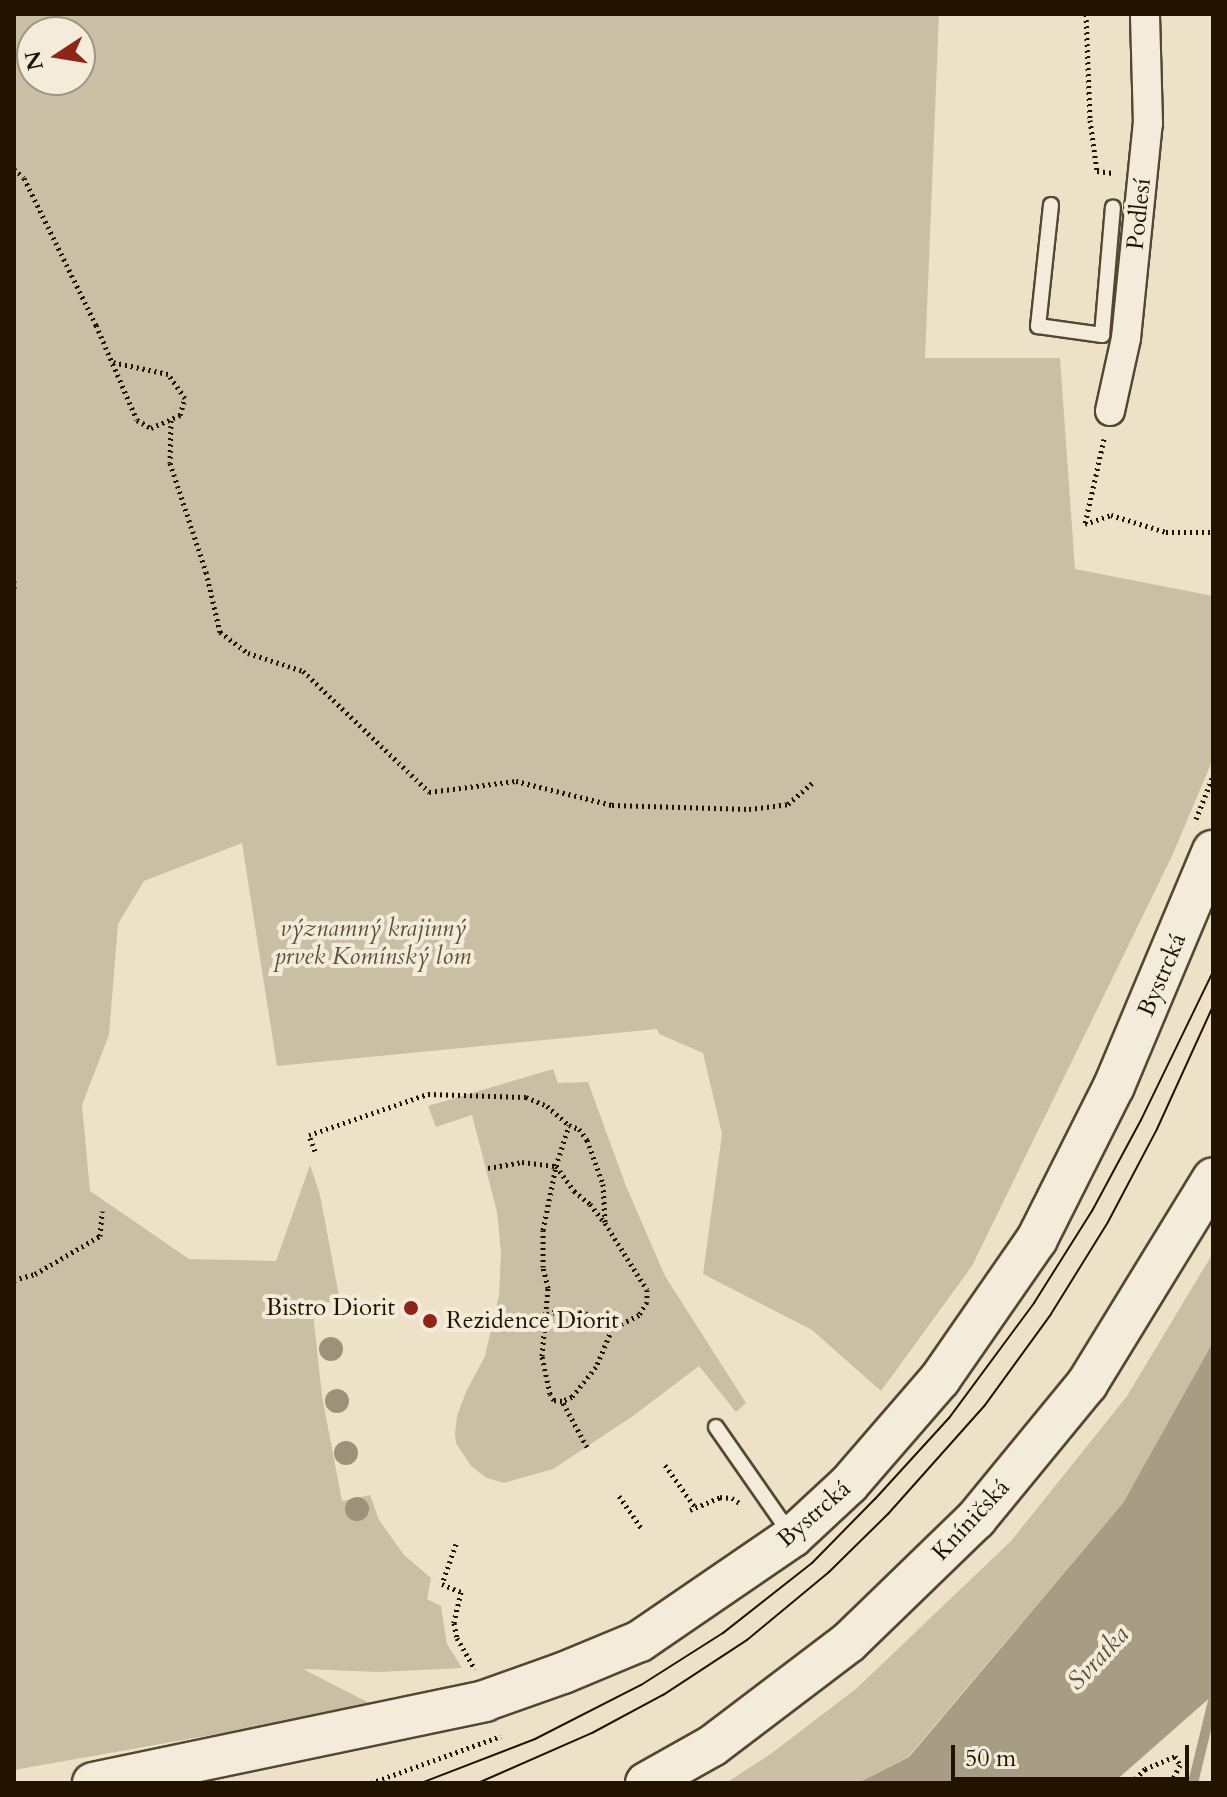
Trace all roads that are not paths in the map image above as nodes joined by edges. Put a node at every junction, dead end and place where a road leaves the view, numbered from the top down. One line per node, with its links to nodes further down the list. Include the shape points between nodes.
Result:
1 (1145, 14): 4 (street, Podlesí, via 1148,123)
2 (1051, 205): 4 (lane, via 1038,326)
3 (1113, 207): 4 (lane)
4 (1114, 336): 5 (street, Podlesí)
5 (1110, 411)
6 (1202, 841): 9 (street, Bystrcká, via 1114,1086 1037,1239 940,1379 849,1484)
7 (1213, 1178): 11 (street, Kníničská, via 1087,1384 976,1519 849,1642 712,1746)
8 (716, 1427): 9 (lane)
9 (785, 1527): 10 (street, Bystrcká, via 640,1641 537,1682 484,1701)
10 (93, 1783)
11 (646, 1783)

